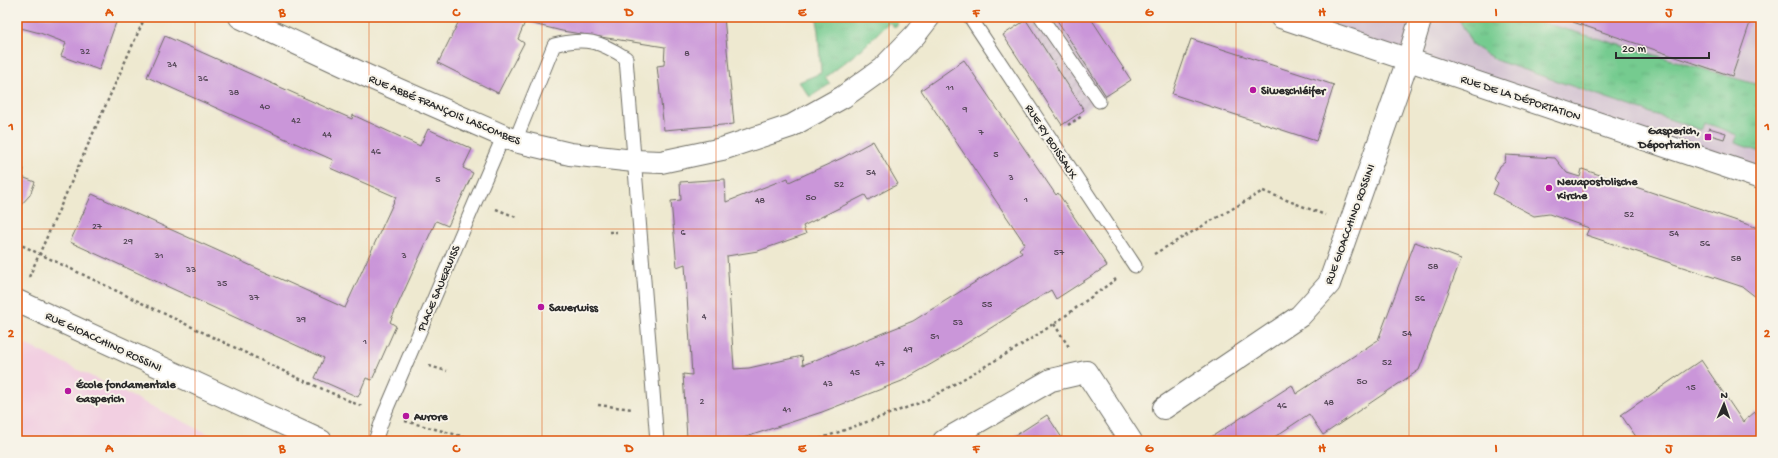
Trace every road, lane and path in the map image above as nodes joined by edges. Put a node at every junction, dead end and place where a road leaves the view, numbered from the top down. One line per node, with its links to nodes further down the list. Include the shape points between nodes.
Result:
1 (145, 17): 17 (path)
2 (240, 17): 12 (street, RUE ABBÉ FRANÇOIS LASCOMBES)
3 (930, 17): 13 (street, RUE ABBÉ FRANÇOIS LASCOMBES, via 882,69 843,97 791,126 722,149 661,162)
4 (970, 17): 11 (lane, RUE RY BOISSAUX)
5 (1041, 17): 9 (lane)
6 (1281, 17): 8 (street, RUE DE LA DÉPORTATION)
7 (1421, 17): 8 (street, RUE GIOACCHINO ROSSINI)
8 (1408, 60): 14 (street, RUE DE LA DÉPORTATION); 15 (street, RUE GIOACCHINO ROSSINI)
9 (1099, 101)
10 (1087, 113): 11 (path)
11 (1050, 137): 18 (lane, RUE RY BOISSAUX)
12 (509, 139): 13 (street, RUE ABBÉ FRANÇOIS LASCOMBES, via 570,154); 13 (lane, PLACE SAUERWISS, via 554,45 572,40 592,41 609,47 626,58); 25 (lane, PLACE SAUERWISS)
13 (634, 161): 30 (lane)
14 (1761, 178)
15 (1350, 224): 18 (path, via 1263,191); 24 (street, RUE GIOACCHINO ROSSINI, via 1329,284 1300,316)
16 (17, 243): 17 (path)
17 (40, 253): 19 (path); 25 (path, via 304,381)
18 (1135, 266): 31 (path, via 1054,324 925,401)
19 (17, 301): 27 (street, RUE GIOACCHINO ROSSINI)
20 (431, 367): 21 (path)
21 (447, 371)
22 (598, 405): 23 (path)
23 (625, 408)
24 (1164, 408)
25 (384, 415): 28 (lane, PLACE SAUERWISS); 29 (path)
26 (1129, 437): 32 (street, via 1086,372 1051,380)
27 (321, 441)
28 (375, 441)
29 (480, 441)
30 (657, 441)
31 (814, 441)
32 (944, 441)

